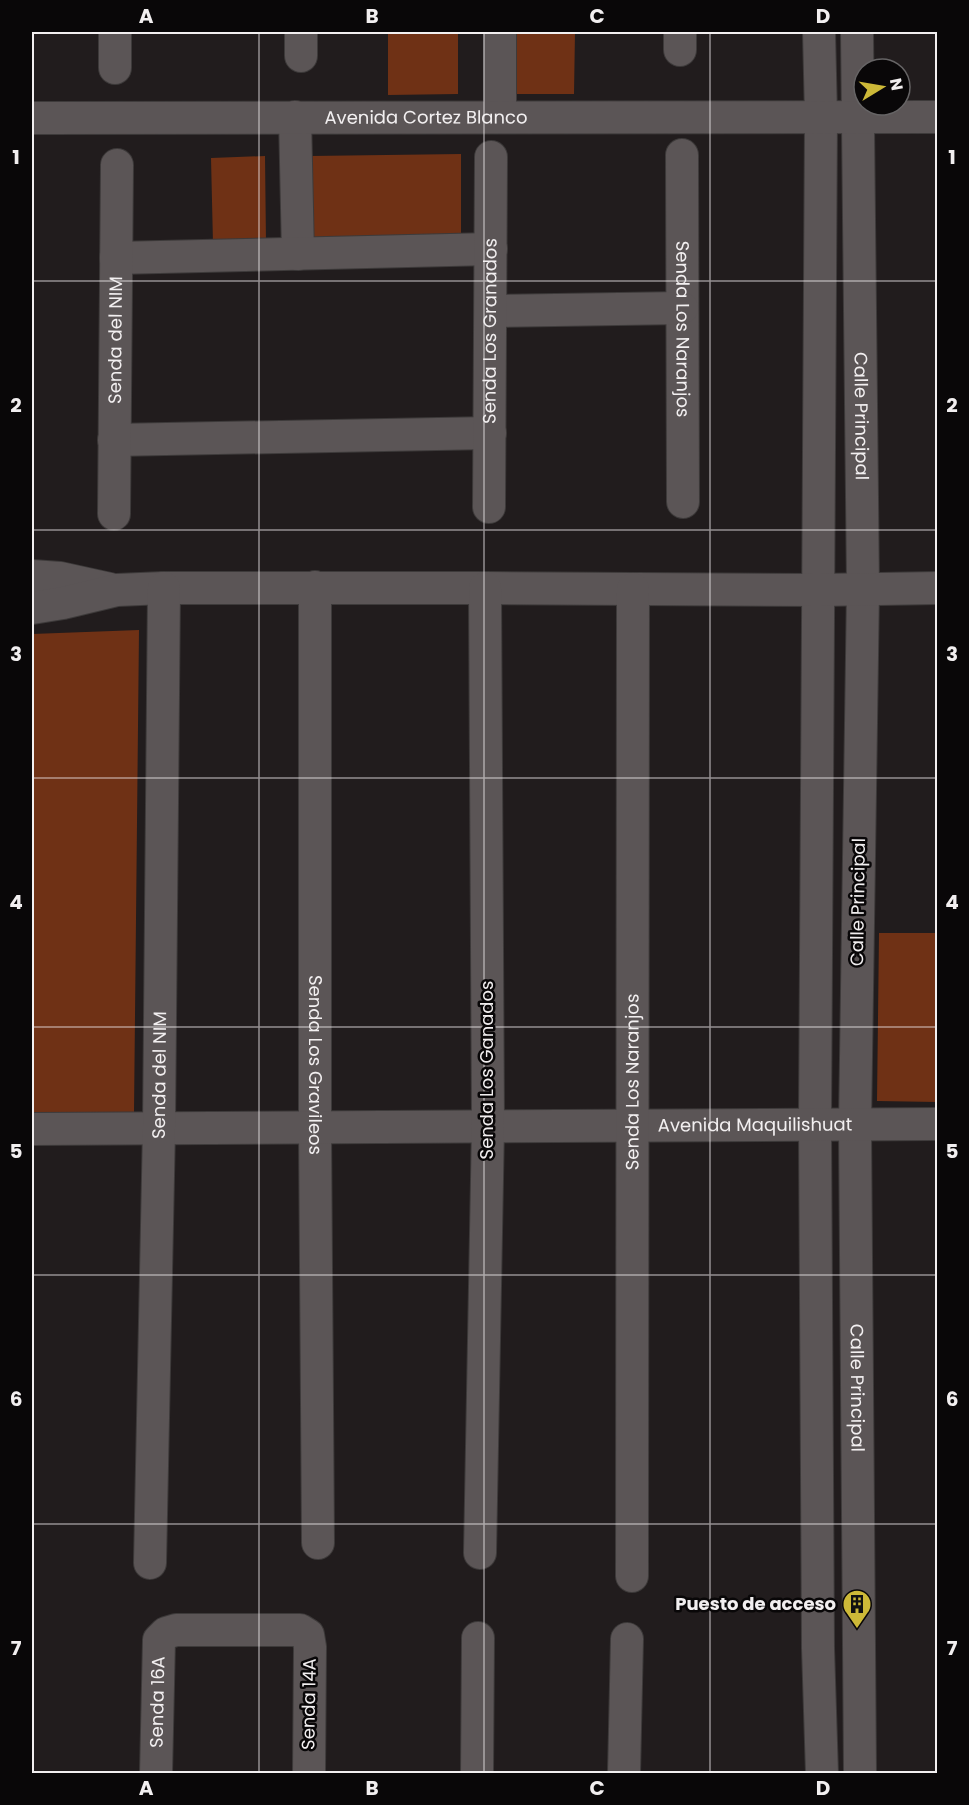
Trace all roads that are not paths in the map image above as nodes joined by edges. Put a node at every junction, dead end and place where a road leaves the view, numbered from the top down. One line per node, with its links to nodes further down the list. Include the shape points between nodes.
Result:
1 (114, 32): 6 (street)
2 (500, 32): 9 (street)
3 (819, 32): 7 (street)
4 (857, 32): 5 (street, Calle Principal)
5 (858, 57)
6 (115, 68)
7 (821, 116): 9 (street, Avenida Cortez Blanco); 10 (street, Avenida Cortez Blanco); 36 (street)
8 (295, 117): 9 (street, Avenida Cortez Blanco); 14 (street, Avenida Cortez Blanco); 19 (street)
9 (500, 117)
10 (852, 117)
11 (859, 117): 34 (street, Calle Principal)
12 (912, 117): 13 (street, Avenida Cortez Blanco)
13 (938, 117)
14 (32, 118)
15 (682, 155): 21 (street, Senda Los Naranjos)
16 (491, 157): 18 (street, Senda Los Granados)
17 (117, 165): 20 (street, Senda del NIM)
18 (491, 249): 19 (street); 22 (street, Senda Los Granados)
19 (298, 254): 20 (street)
20 (116, 258): 24 (street, Senda del NIM)
21 (682, 308): 22 (street); 25 (street, Senda Los Naranjos)
22 (491, 312): 23 (street, Senda Los Granados)
23 (490, 433): 24 (street); 26 (street, Senda Los Granados)
24 (114, 440): 27 (street, Senda del NIM)
25 (683, 502)
26 (489, 507)
27 (114, 514)
28 (32, 576): 35 (street)
29 (315, 587): 30 (street); 31 (street); 43 (street, Senda Los Gravileos)
30 (164, 588): 35 (street); 44 (street, Senda del NIM)
31 (485, 588): 33 (street); 41 (street, Senda Los Ganados)
32 (938, 588): 34 (street)
33 (633, 589): 36 (street); 42 (street, Senda Los Naranjos)
34 (863, 589): 36 (street); 40 (street, Calle Principal)
35 (117, 590): 37 (street)
36 (819, 590): 39 (street)
37 (32, 608)
38 (938, 1124): 40 (street, Avenida Maquilishuat)
39 (815, 1125): 40 (street, Avenida Maquilishuat); 42 (street, Avenida Maquilishuat); 53 (street)
40 (855, 1125): 54 (street, Calle Principal)
41 (488, 1126): 42 (street, Avenida Maquilishuat); 43 (street, Avenida Maquilishuat); 47 (street, Senda Los Ganados)
42 (634, 1126): 49 (street, Senda Los Naranjos)
43 (315, 1127): 44 (street, Avenida Maquilishuat); 46 (street, Senda Los Gravileos)
44 (159, 1128): 45 (street, Avenida Maquilishuat); 48 (street, Senda del NIM)
45 (32, 1129)
46 (318, 1543)
47 (480, 1553)
48 (150, 1563)
49 (632, 1576)
50 (308, 1635): 55 (street, Senda 16A, via 300,1630 165,1633 159,1640); 56 (street, Senda 14A)
51 (478, 1638): 57 (street)
52 (627, 1639): 58 (street)
53 (818, 1654): 54 (street); 59 (street)
54 (858, 1655): 60 (street, Calle Principal)
55 (156, 1773)
56 (309, 1773)
57 (477, 1773)
58 (624, 1773)
59 (822, 1773)
60 (860, 1773)

